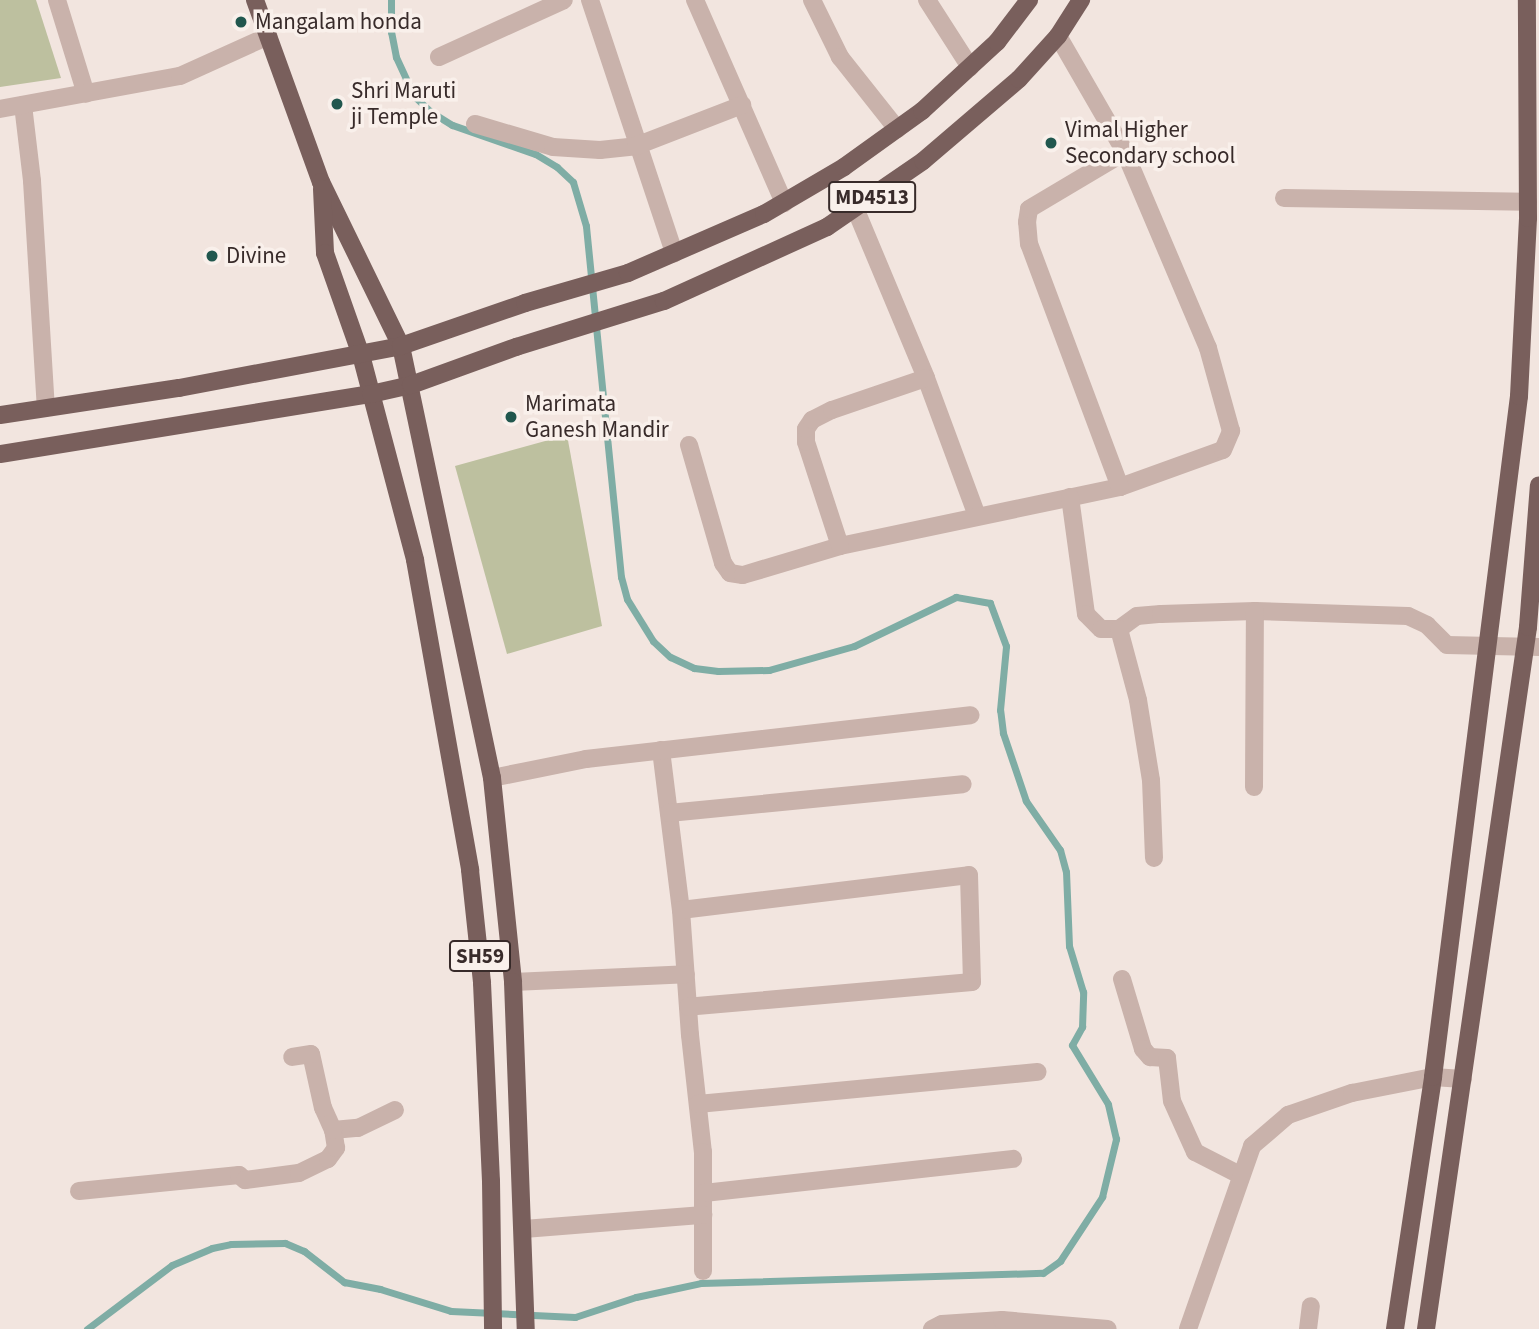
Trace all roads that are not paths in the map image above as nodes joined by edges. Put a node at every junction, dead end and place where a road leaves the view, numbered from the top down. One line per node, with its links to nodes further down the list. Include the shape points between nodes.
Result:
1 (57, 0): 15 (street)
2 (256, 0): 11 (main road)
3 (564, 0): 13 (street)
4 (590, 0): 21 (street, via 623,92)
5 (695, 0): 17 (street)
6 (812, 0): 20 (street, via 840,57)
7 (927, 0): 14 (street)
8 (1029, 0): 14 (main road, MD4513, via 997,42)
9 (1081, 0): 12 (main road, MD4513)
10 (1527, 0): 25 (main road)
11 (268, 36): 15 (street, via 180,76); 23 (main road)
12 (1058, 36): 22 (street); 27 (main road, MD4513, via 1018,79 923,162)
13 (439, 57)
14 (970, 67): 20 (main road, MD4513)
15 (86, 94): 16 (street)
16 (23, 105): 18 (street); 34 (street)
17 (742, 105): 21 (street); 26 (street)
18 (0, 109)
19 (475, 124): 21 (street, via 553,147 600,150)
20 (897, 129): 26 (main road, MD4513)
21 (636, 146): 28 (street)
22 (1125, 152): 39 (street, via 1029,209 1027,222 1029,244); 39 (street, via 1208,348 1231,430 1223,450)
23 (321, 183): 29 (main road); 30 (main road, via 325,253)
24 (1284, 198): 25 (street)
25 (1528, 202): 45 (main road, via 1519,396)
26 (784, 203): 28 (main road, MD4513)
27 (855, 208): 31 (street); 32 (main road, MD4513, via 827,227 664,301)
28 (674, 253): 29 (main road, MD4513, via 600,283 524,303)
29 (401, 346): 30 (main road); 32 (main road, SH59)
30 (361, 355): 33 (main road, SH59); 34 (main road)
31 (926, 379): 41 (street); 42 (street, via 832,410 812,420 806,429 806,442)
32 (411, 385): 33 (main road); 49 (main road, SH59)
33 (371, 394): 37 (main road); 75 (main road, SH59, via 415,561 472,883 482,983)
34 (46, 408): 35 (main road)
35 (0, 415)
36 (690, 445): 42 (street, via 723,563 730,573 743,575)
37 (0, 454)
38 (1539, 485): 46 (main road)
39 (1119, 487): 40 (street)
40 (1070, 497): 41 (street); 44 (street, via 1086,614 1101,629)
41 (977, 516): 42 (street)
42 (840, 546)
43 (1255, 611): 44 (street, via 1137,617); 45 (street, via 1408,616 1427,625 1447,645); 51 (street)
44 (1119, 629): 53 (street, via 1138,700 1151,780)
45 (1488, 646): 46 (street); 61 (main road)
46 (1532, 647): 62 (main road)
47 (970, 715): 48 (street)
48 (661, 750): 49 (street); 52 (street)
49 (492, 778): 57 (main road, SH59)
50 (963, 784): 52 (street)
51 (1254, 787)
52 (669, 813): 54 (street)
53 (1154, 858)
54 (681, 910): 55 (street); 58 (street, via 969,875 972,982)
55 (686, 974): 57 (street); 58 (street)
56 (1122, 979): 67 (street, via 1143,1049 1150,1057 1167,1058 1172,1101 1195,1152)
57 (513, 982): 71 (main road, SH59)
58 (688, 1007): 63 (street)
59 (292, 1057): 65 (street, via 311,1054)
60 (1037, 1072): 63 (street)
61 (1433, 1077): 62 (street); 67 (street, via 1352,1093 1288,1115 1252,1146); 81 (main road)
62 (1463, 1079): 82 (main road)
63 (698, 1104): 69 (street)
64 (395, 1110): 65 (street, via 358,1128)
65 (333, 1130): 68 (street, via 336,1148 328,1159 299,1173)
66 (1013, 1159): 69 (street)
67 (1240, 1175): 79 (street)
68 (79, 1191)
69 (704, 1193): 70 (street)
70 (703, 1215): 71 (street); 72 (street)
71 (524, 1229): 76 (main road, SH59)
72 (703, 1271)
73 (1311, 1307): 80 (street)
74 (1001, 1324): 77 (street, via 943,1324); 78 (street)
75 (493, 1329)
76 (526, 1329)
77 (932, 1329)
78 (1108, 1329)
79 (1188, 1329)
80 (1308, 1329)
81 (1395, 1329)
82 (1426, 1329)

